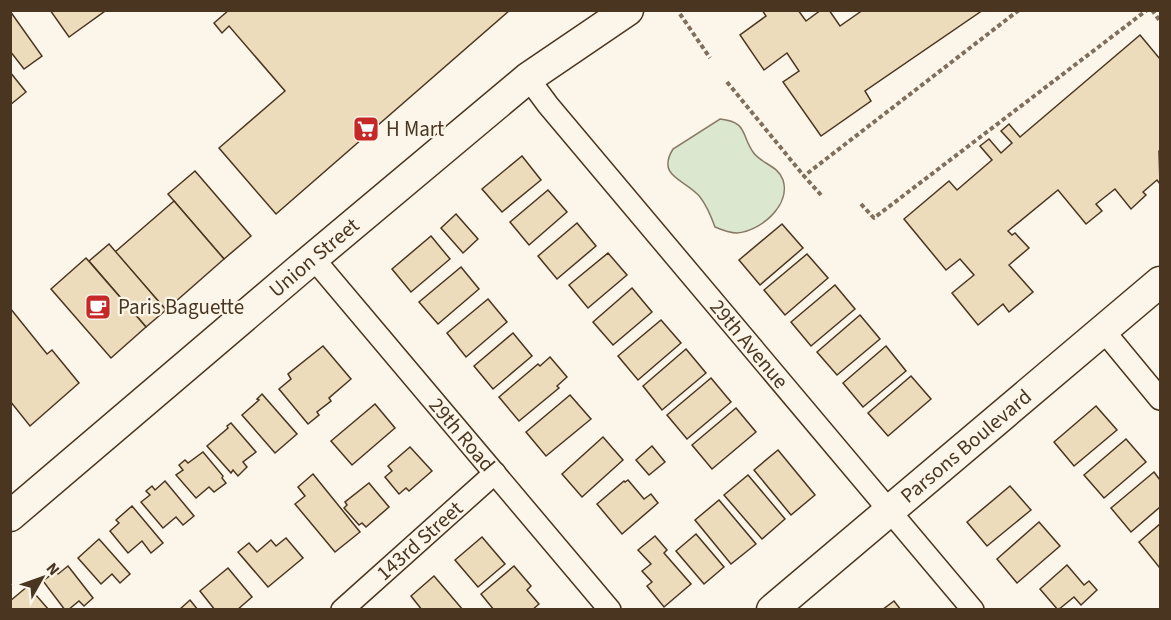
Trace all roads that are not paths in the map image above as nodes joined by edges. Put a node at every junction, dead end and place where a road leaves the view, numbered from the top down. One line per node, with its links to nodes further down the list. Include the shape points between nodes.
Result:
1 (628, 10): 2 (street, Union Street)
2 (528, 78): 3 (street, Union Street); 9 (street, 29th Avenue)
3 (314, 258): 7 (street, 29th Road); 8 (street, Union Street)
4 (1161, 282): 5 (street, Parsons Boulevard)
5 (1103, 330): 6 (street); 9 (street, Parsons Boulevard)
6 (1161, 399)
7 (495, 473): 10 (street, 143rd Street); 11 (street, 29th Road)
8 (14, 507)
9 (890, 510): 12 (street, Parsons Boulevard); 13 (street, 29th Avenue)
10 (342, 609)
11 (610, 609)
12 (772, 609)
13 (973, 609)

